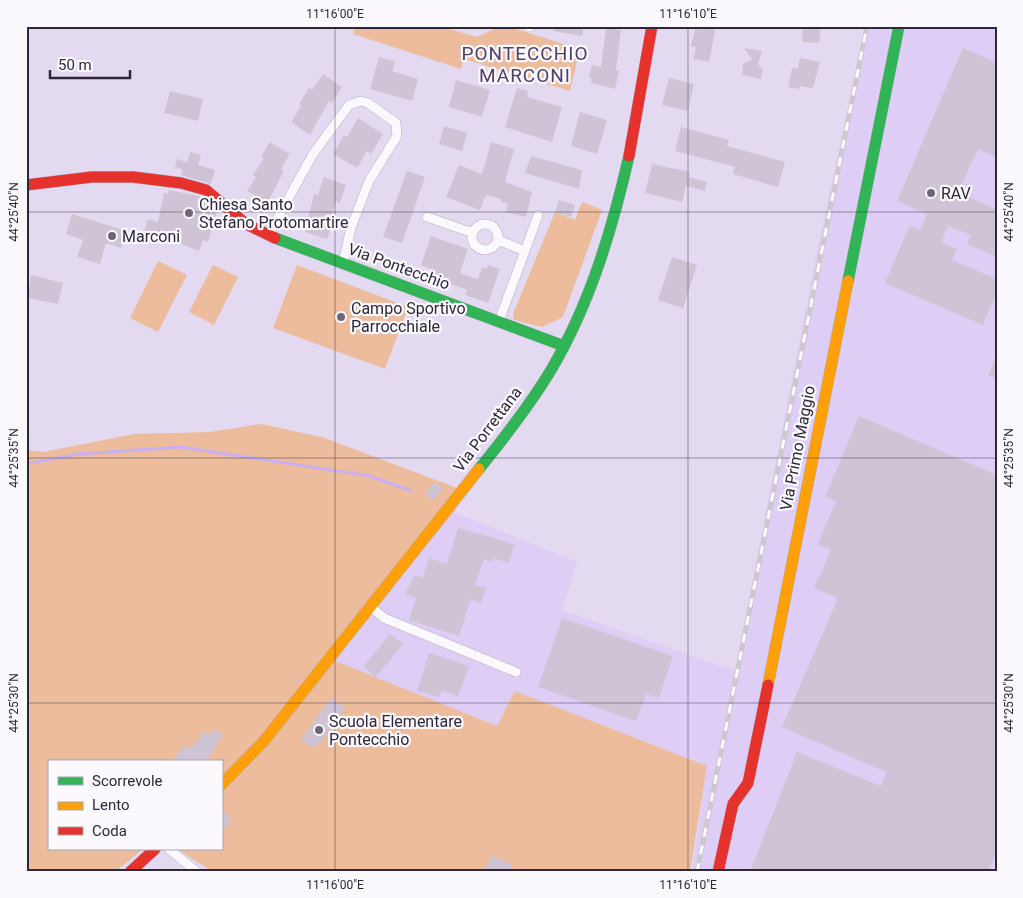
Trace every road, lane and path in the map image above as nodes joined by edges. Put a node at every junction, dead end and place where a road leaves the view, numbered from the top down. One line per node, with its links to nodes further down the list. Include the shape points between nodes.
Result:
1 (652, 26): 12 (street, Via Porrettana, via 635,134 615,216 592,283)
2 (899, 26): 20 (street, Via Primo Maggio, via 748,783 732,804)
3 (26, 185): 7 (street, Via Pontecchio, via 92,177 132,177 181,183 206,190 246,224)
4 (538, 215): 9 (street)
5 (427, 217): 6 (street)
6 (473, 233): 8 (street, via 480,225 491,226 498,234); 8 (street, via 472,239 479,249 491,249)
7 (268, 235): 10 (street, Via Pontecchio); 10 (street, via 313,154 349,104 361,101 396,123 398,136 369,181 351,228)
8 (498, 240): 9 (street)
9 (525, 251): 11 (street)
10 (343, 263): 11 (street, Via Pontecchio)
11 (499, 321): 12 (street, Via Pontecchio)
12 (564, 346): 13 (street, Via Porrettana, via 504,437)
13 (371, 608): 14 (street, via 384,618); 15 (street, Via Porrettana, via 264,741)
14 (516, 672)
15 (222, 784)
16 (154, 850): 18 (street)
17 (170, 850): 19 (street)
18 (130, 872)
19 (197, 872)
20 (718, 872)

